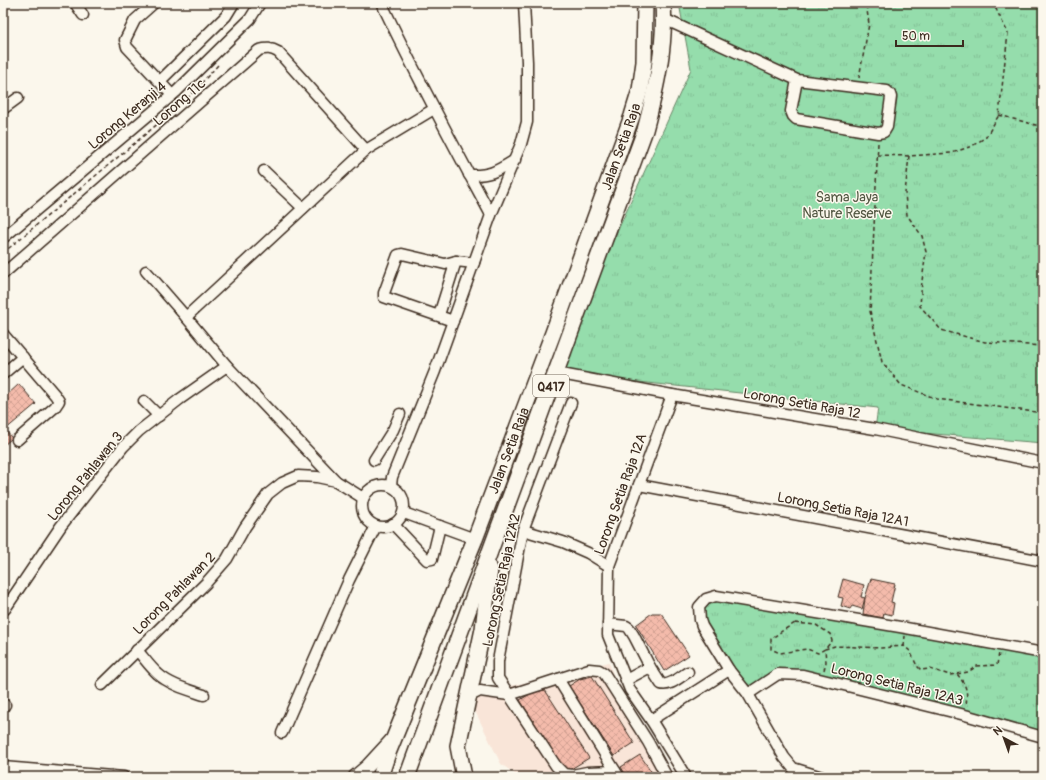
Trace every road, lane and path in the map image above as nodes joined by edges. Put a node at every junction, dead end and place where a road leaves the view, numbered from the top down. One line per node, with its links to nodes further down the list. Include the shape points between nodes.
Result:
1 (74, 3): 11 (street)
2 (154, 3): 15 (street, via 135,20 125,40 127,46)
3 (234, 3): 15 (street, via 226,16)
4 (260, 3): 17 (street, Lorong Keranji 4, via 250,19)
5 (383, 3): 20 (street)
6 (524, 3): 27 (street, via 527,122)
7 (645, 3): 13 (highway, Jalan Setia Raja / Q417)
8 (663, 3): 12 (highway, Jalan Setia Raja / Q417)
9 (866, 3): 16 (path, via 869,24)
10 (993, 3): 21 (path, via 1008,34)
11 (83, 16)
12 (664, 19): 13 (highway, via 654,27 651,54); 14 (street); 44 (highway, Jalan Setia Raja / Q417, via 655,94 645,130)
13 (644, 62): 66 (highway, Jalan Setia Raja / Q417, via 640,90 616,162)
14 (797, 80): 16 (street); 23 (street, via 791,111 796,119)
15 (160, 82): 17 (street)
16 (857, 87): 23 (street, via 887,91 890,94 887,127 884,132)
17 (172, 95): 32 (street, Lorong Keranji 4)
18 (18, 98): 19 (street)
19 (3, 109)
20 (434, 109): 24 (street); 29 (street)
21 (999, 115): 22 (path); 26 (path, via 986,137 972,146 952,153)
22 (1043, 128)
23 (878, 133): 25 (path)
24 (366, 150): 30 (street); 36 (street, Lorong 11c, via 278,52 272,48 259,50)
25 (877, 155): 26 (path); 49 (path, via 870,311 882,362 901,385 936,399)
26 (909, 156): 41 (path, via 905,193 907,215 922,236 926,252 920,306 942,330 985,342)
27 (515, 160): 29 (street, via 493,173); 31 (street)
28 (264, 171): 30 (street)
29 (469, 175): 31 (street)
30 (303, 208): 38 (street)
31 (491, 215): 34 (street)
32 (3, 238)
33 (456, 261): 34 (street); 37 (street); 37 (street, via 445,264 398,255 384,293 384,297)
34 (474, 263): 39 (street)
35 (146, 271): 38 (street)
36 (3, 274)
37 (439, 315): 39 (street)
38 (186, 317): 43 (street)
39 (453, 321): 53 (street)
40 (3, 334): 42 (street)
41 (1043, 346)
42 (24, 357): 45 (street); 54 (street, via 59,401)
43 (227, 366): 51 (street, Lorong Pahlawan 3); 57 (street)
44 (556, 373): 46 (street, Lorong Setia Raja 12); 67 (highway, Jalan Setia Raja / Q417)
45 (3, 374)
46 (672, 395): 56 (street, Lorong Setia Raja 12, via 875,429); 59 (street, Lorong Setia Raja 12A)
47 (144, 401): 51 (street)
48 (571, 403): 65 (street, Lorong Setia Raja 12A2)
49 (1043, 413)
50 (400, 414): 52 (street)
51 (158, 416): 70 (street, Lorong Pahlawan 3, via 123,447 61,526)
52 (393, 430): 53 (street); 55 (street)
53 (408, 437): 58 (street)
54 (17, 440)
55 (374, 460)
56 (1043, 463)
57 (336, 481): 60 (street); 74 (street, Lorong Pahlawan 2, via 298,476 282,483 268,494 227,559)
58 (391, 485): 60 (street, via 380,484 370,489); 61 (street, via 400,492 405,502)
59 (639, 485): 68 (street, Lorong Setia Raja 12A1); 69 (street, Lorong Setia Raja 12A)
60 (363, 498): 63 (street, via 362,509 367,520)
61 (404, 512): 62 (street); 64 (street)
62 (394, 524): 63 (street); 64 (street, via 427,560 432,559 434,554)
63 (376, 526): 90 (street, via 349,580)
64 (440, 526): 66 (street)
65 (523, 530): 69 (street, via 588,553); 86 (street, Lorong Setia Raja 12A2, via 498,661 498,678)
66 (475, 539): 92 (highway, Jalan Setia Raja / Q417)
67 (493, 544): 87 (highway, via 483,629); 100 (highway, Jalan Setia Raja / Q417)
68 (1043, 561)
69 (609, 566): 71 (street, Lorong Setia Raja 12A)
70 (5, 609)
71 (608, 624): 76 (street, via 629,628); 81 (street, Lorong Setia Raja 12A, via 608,635)
72 (1000, 646): 75 (street); 77 (street, via 710,596 699,607 700,620); 79 (path, via 997,665 977,666 968,672)
73 (825, 649): 73 (path, via 818,654 808,649 780,653 771,649 771,639 795,623 816,625 830,634 832,641); 79 (path, via 835,646 904,646 910,651 921,670); 82 (path, via 826,662)
74 (137, 650): 83 (street, Lorong Pahlawan 2); 85 (street, via 158,674 188,690)
75 (1043, 653)
76 (650, 667): 78 (street, via 663,685); 81 (street)
77 (728, 670): 84 (street); 89 (street)
78 (688, 672)
79 (957, 674): 88 (path, via 965,684)
80 (558, 679): 86 (street); 94 (street, via 589,669 604,673); 96 (street)
81 (626, 680): 89 (street, Lorong Setia Raja 12A)
82 (822, 680): 84 (street, Lorong Setia Raja 12A3, via 803,675 778,674); 88 (street, Lorong Setia Raja 12A3)
83 (102, 685)
84 (748, 694): 104 (street, via 793,768)
85 (204, 695)
86 (509, 695): 87 (street, via 480,691); 96 (street, Lorong Setia Raja 12A2, via 564,774)
87 (468, 697): 101 (highway, via 458,746)
88 (965, 715): 93 (street, Lorong Setia Raja 12A3)
89 (651, 720): 91 (street, Lorong Setia Raja 12A)
90 (282, 733)
91 (659, 735): 94 (street); 103 (street, Lorong Setia Raja 12A)
92 (394, 737): 98 (main road); 99 (highway, Jalan Setia Raja / Q417)
93 (1043, 737)
94 (648, 742): 102 (street)
95 (3, 767): 97 (street)
96 (617, 774)
97 (124, 777)
98 (355, 777)
99 (380, 777)
100 (407, 777)
101 (464, 777)
102 (667, 777)
103 (686, 777)
104 (822, 777)

